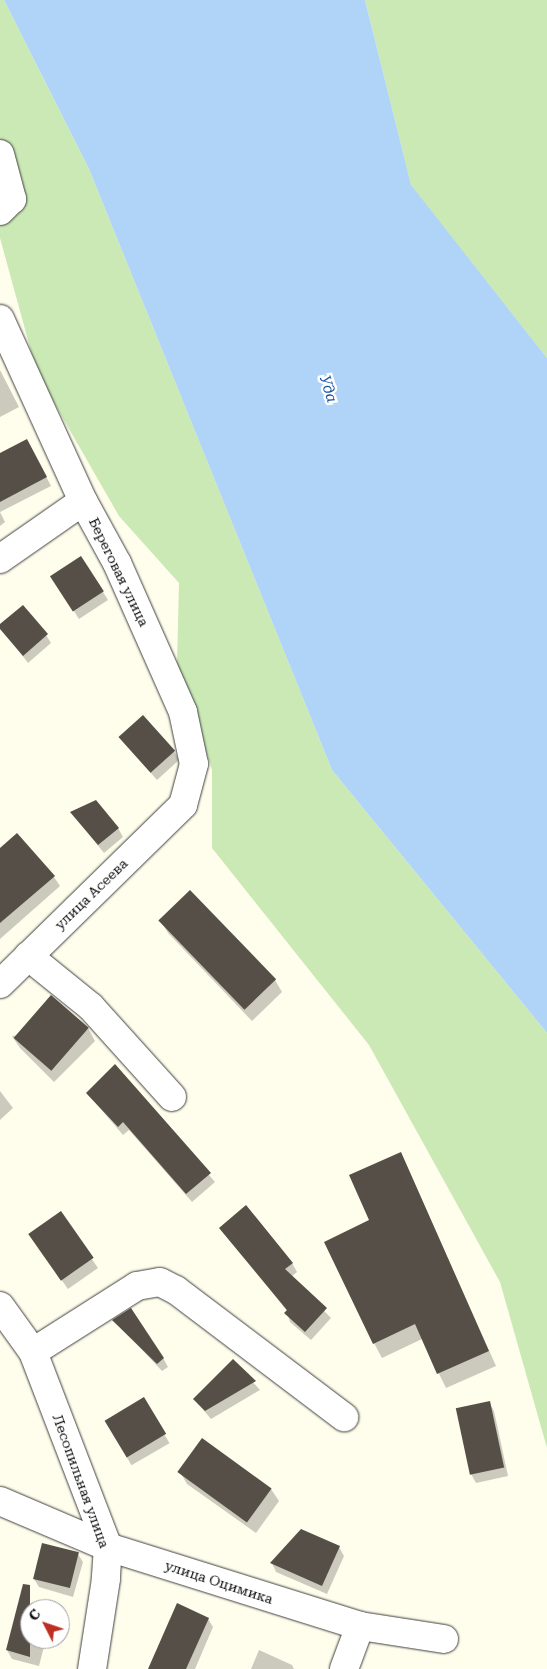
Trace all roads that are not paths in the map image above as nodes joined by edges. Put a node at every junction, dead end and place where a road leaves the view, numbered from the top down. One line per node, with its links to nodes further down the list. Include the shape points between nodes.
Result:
1 (0, 154): 2 (street, via 12,199)
2 (0, 211)
3 (0, 319): 4 (street, Береговая улица)
4 (83, 501): 5 (street); 6 (street, Береговая улица, via 117,563 183,712 194,764)
5 (0, 559)
6 (183, 805): 7 (street, улица Асеева)
7 (28, 956): 8 (street, улица Асеева); 9 (street, via 90,1007)
8 (0, 984)
9 (172, 1097)
10 (0, 1306): 11 (street, Лесопильная улица)
11 (33, 1352): 12 (street, via 137,1286 160,1282 176,1290); 14 (street, Лесопильная улица)
12 (344, 1417)
13 (0, 1500): 14 (street, улица Оцимика)
14 (108, 1547): 15 (street, улица Оцимика); 17 (street, Лесопильная улица)
15 (360, 1626): 16 (street, улица Оцимика); 18 (street)
16 (444, 1639)
17 (92, 1669)
18 (344, 1669)

